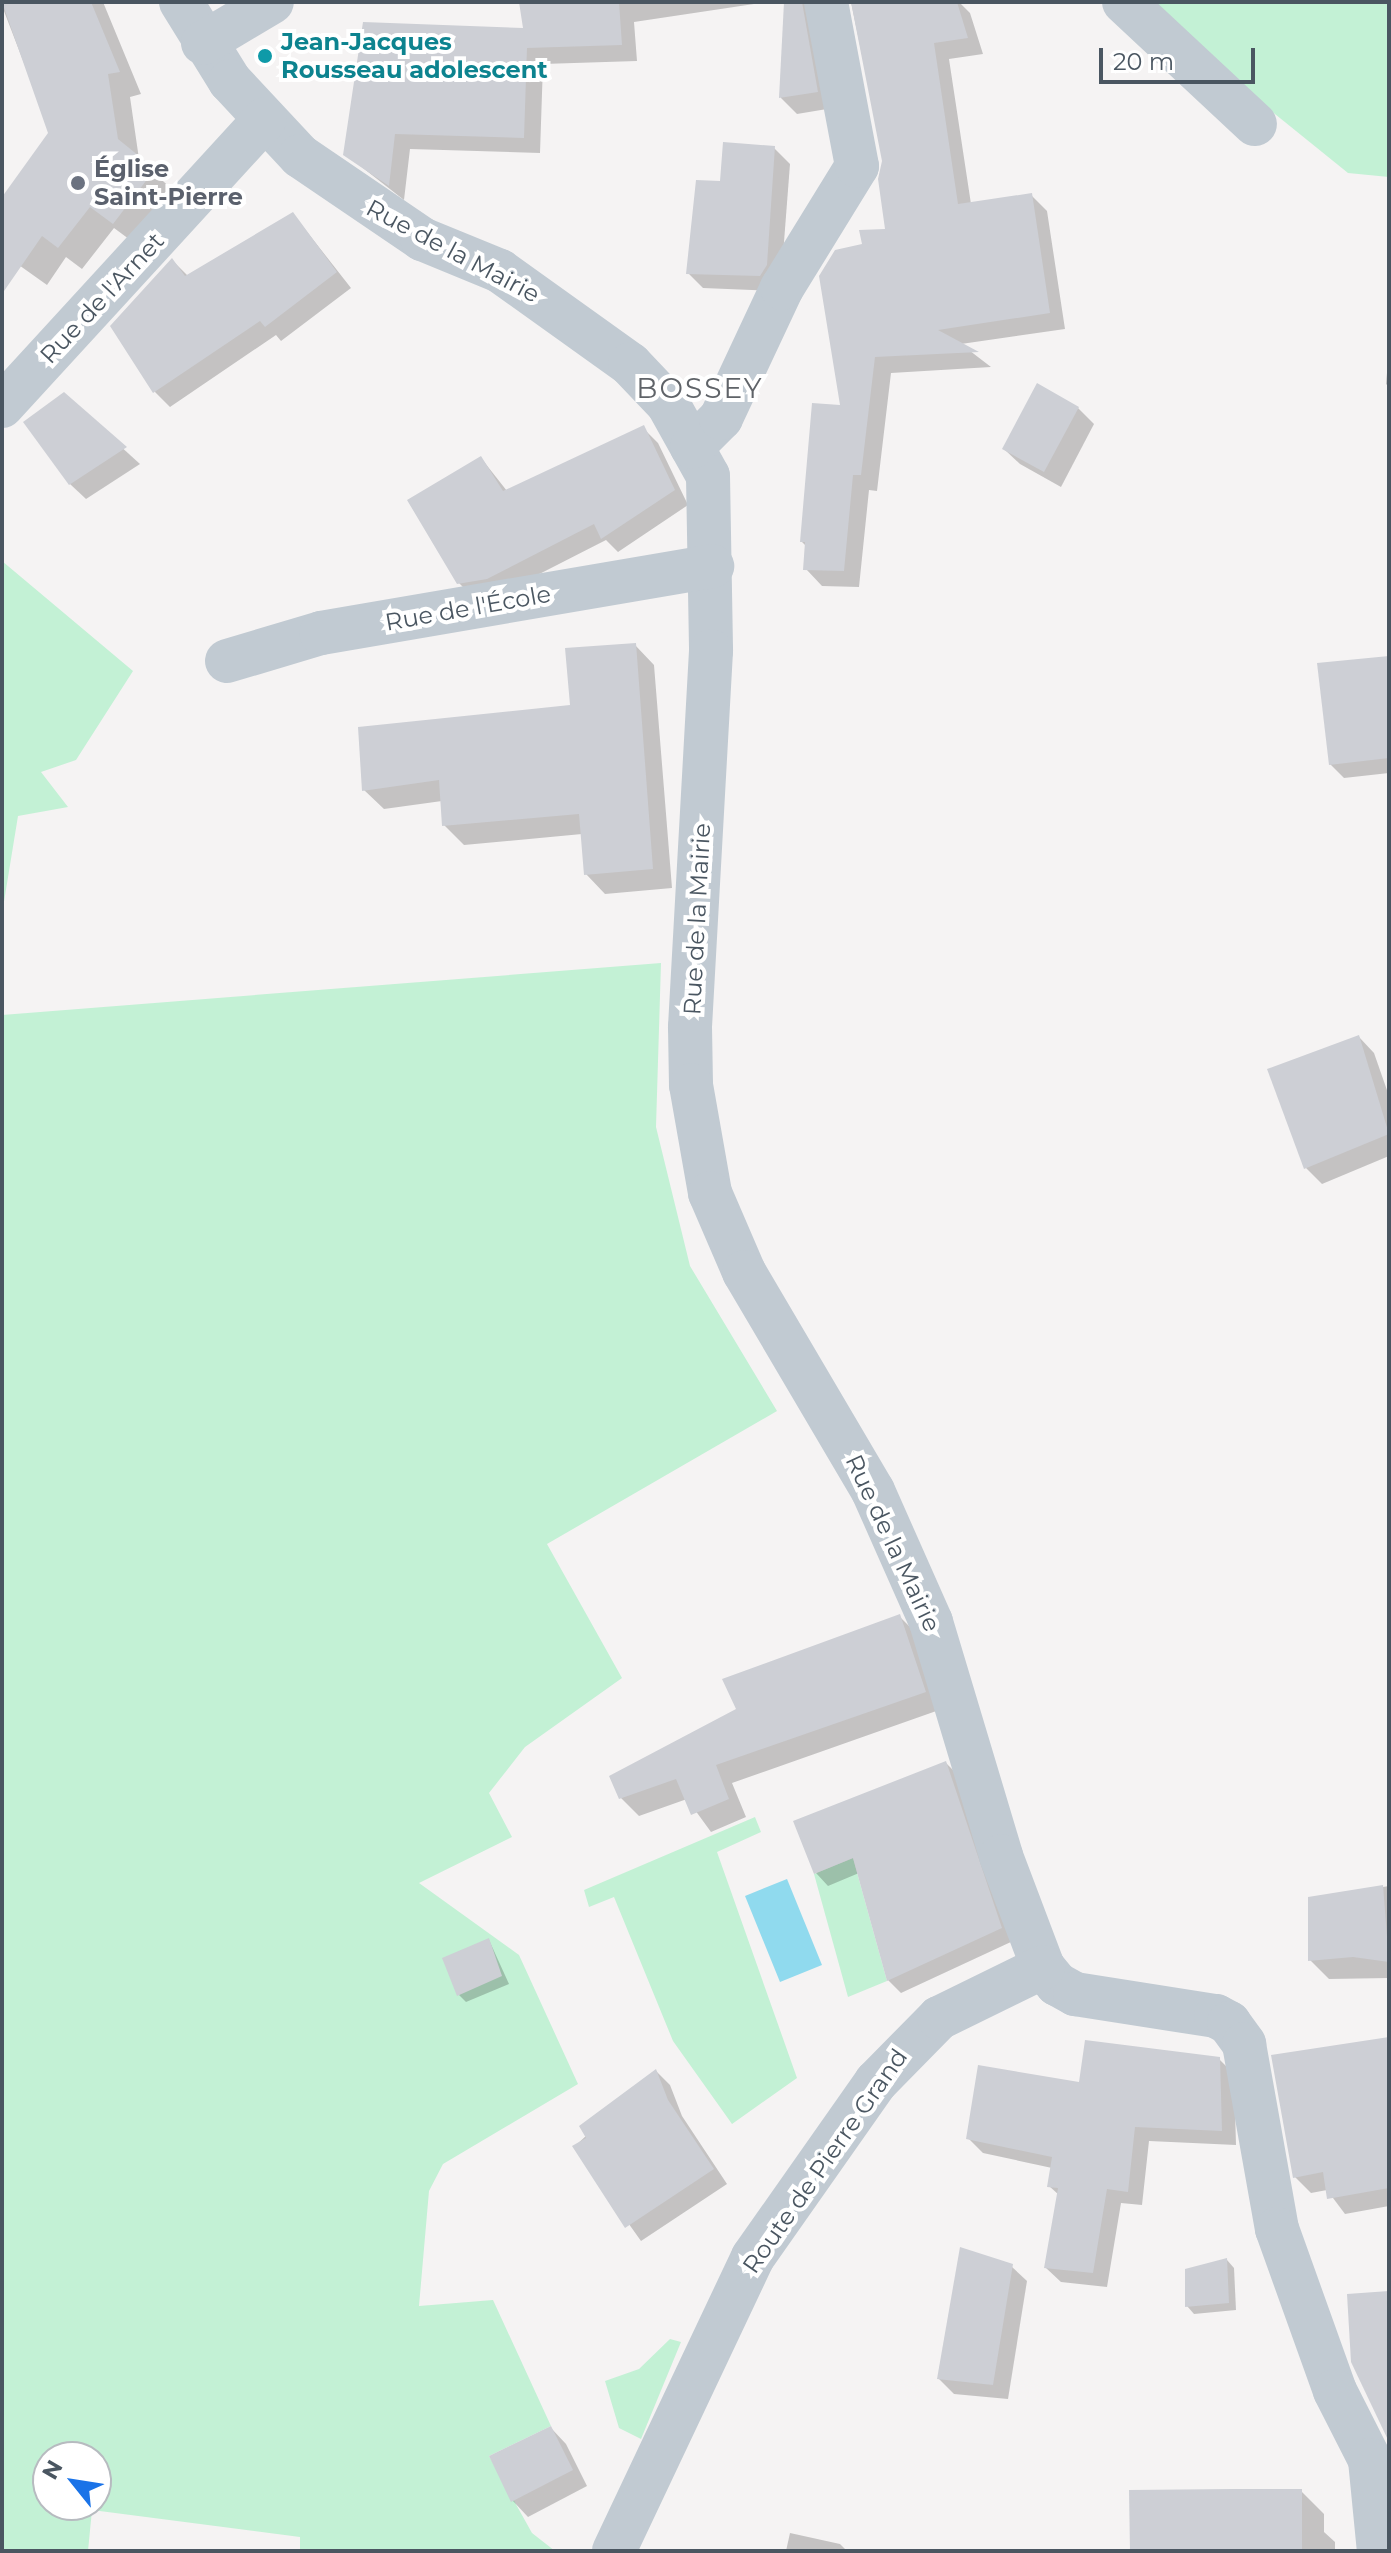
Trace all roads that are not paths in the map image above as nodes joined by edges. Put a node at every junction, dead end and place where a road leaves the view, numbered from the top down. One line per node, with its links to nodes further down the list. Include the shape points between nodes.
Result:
1 (181, 2): 5 (street, Rue de la Mairie)
2 (272, 2): 5 (street)
3 (826, 2): 9 (street, via 857,166 782,288 721,418)
4 (1124, 2): 7 (street)
5 (203, 43): 6 (street, Rue de la Mairie)
6 (265, 119): 8 (street, Rue de l'Arnet); 9 (street, Rue de la Mairie, via 300,156 362,202 422,239 500,271 630,364 668,404)
7 (1255, 124)
8 (2, 406)
9 (692, 447): 10 (street, Rue de la Mairie, via 708,476 712,498)
10 (712, 566): 11 (street, Rue de l'École, via 321,633); 12 (street, Rue de la Mairie, via 690,1027 691,1085 702,1163 744,1272 873,1491 931,1622 1001,1856)
11 (227, 661)
12 (1043, 1967): 13 (street, Route de Pierre Grand, via 939,2018 876,2082 753,2257); 14 (street, via 1075,1994 1216,2016 1244,2044 1277,2229 1335,2391 1370,2460)
13 (614, 2551)
14 (1379, 2551)

